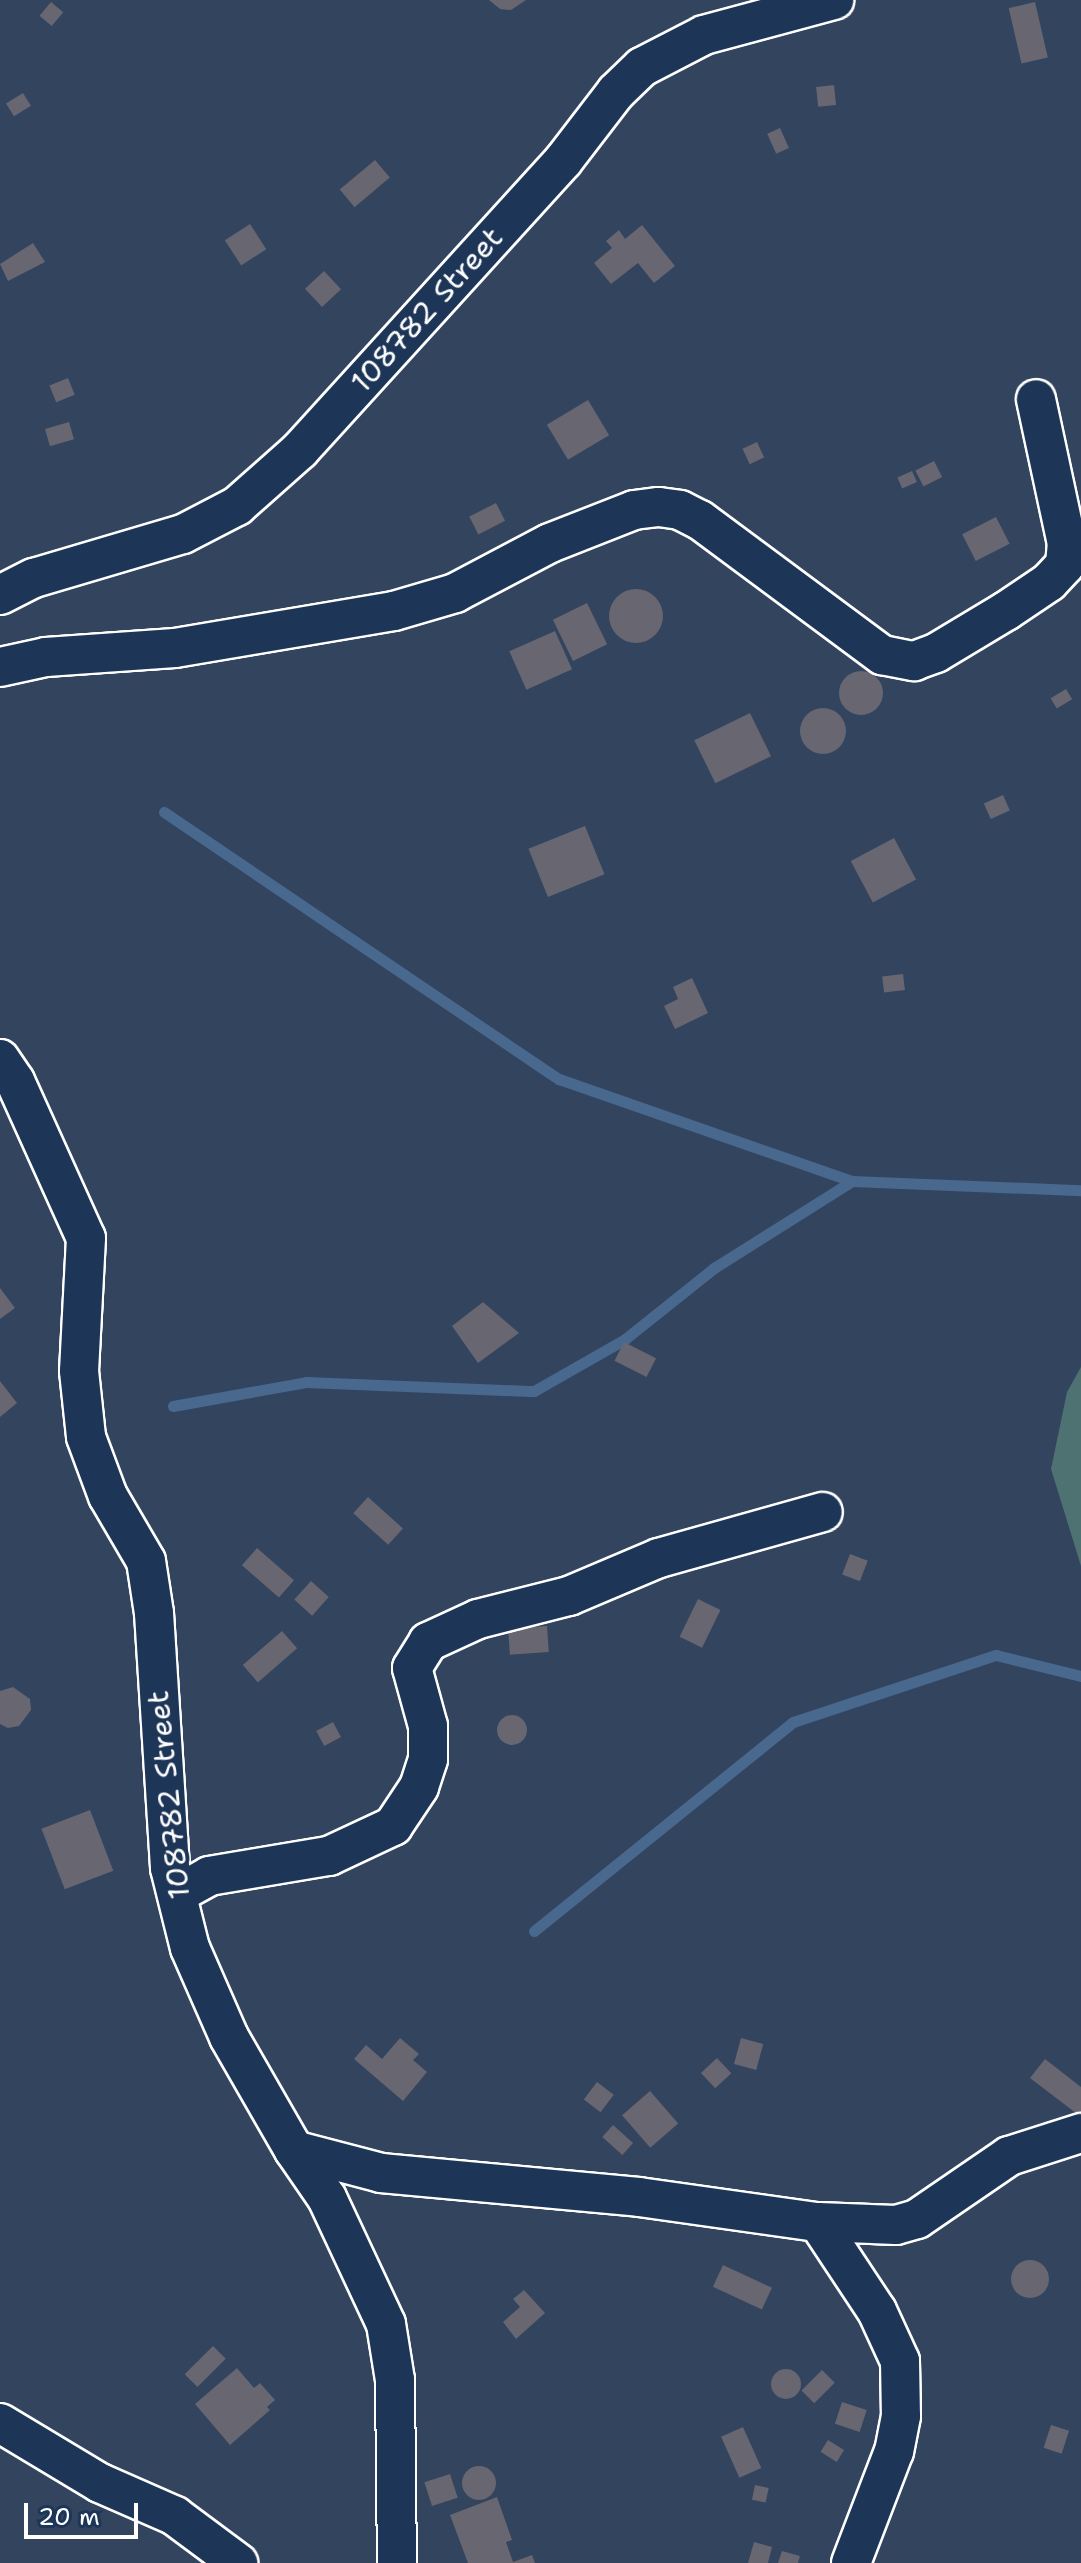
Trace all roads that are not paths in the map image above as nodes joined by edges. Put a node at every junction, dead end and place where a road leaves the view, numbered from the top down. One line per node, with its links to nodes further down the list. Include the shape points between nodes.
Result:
1 (834, 0): 3 (street, 108782 Street, via 704,35 642,67 300,450 237,506 183,534 34,578)
2 (1036, 399): 4 (street, via 1067,544 1065,565 1006,611 914,661 882,655 700,520 659,507 634,510 550,543 464,589 394,611 175,648 46,657)
3 (0, 595)
4 (0, 667)
5 (0, 1059): 7 (street, 108782 Street, via 86,1238 79,1371 86,1437 108,1496 146,1561 170,1868)
6 (823, 1512): 7 (street, via 659,1558 569,1596 478,1619 428,1642 412,1668 428,1726 428,1759 419,1787 393,1826 329,1856 209,1876)
7 (177, 1894): 9 (street, 108782 Street, via 190,1948 229,2037)
8 (1081, 2133): 10 (street, via 1009,2156 908,2223)
9 (294, 2150): 10 (street, via 381,2173 639,2197); 13 (street, 108782 Street, via 327,2198 386,2324 395,2380)
10 (818, 2222): 14 (street, via 877,2311 900,2361 901,2416 894,2451)
11 (0, 2423): 12 (street, via 100,2483 175,2516)
12 (238, 2563)
13 (397, 2563)
14 (851, 2563)

